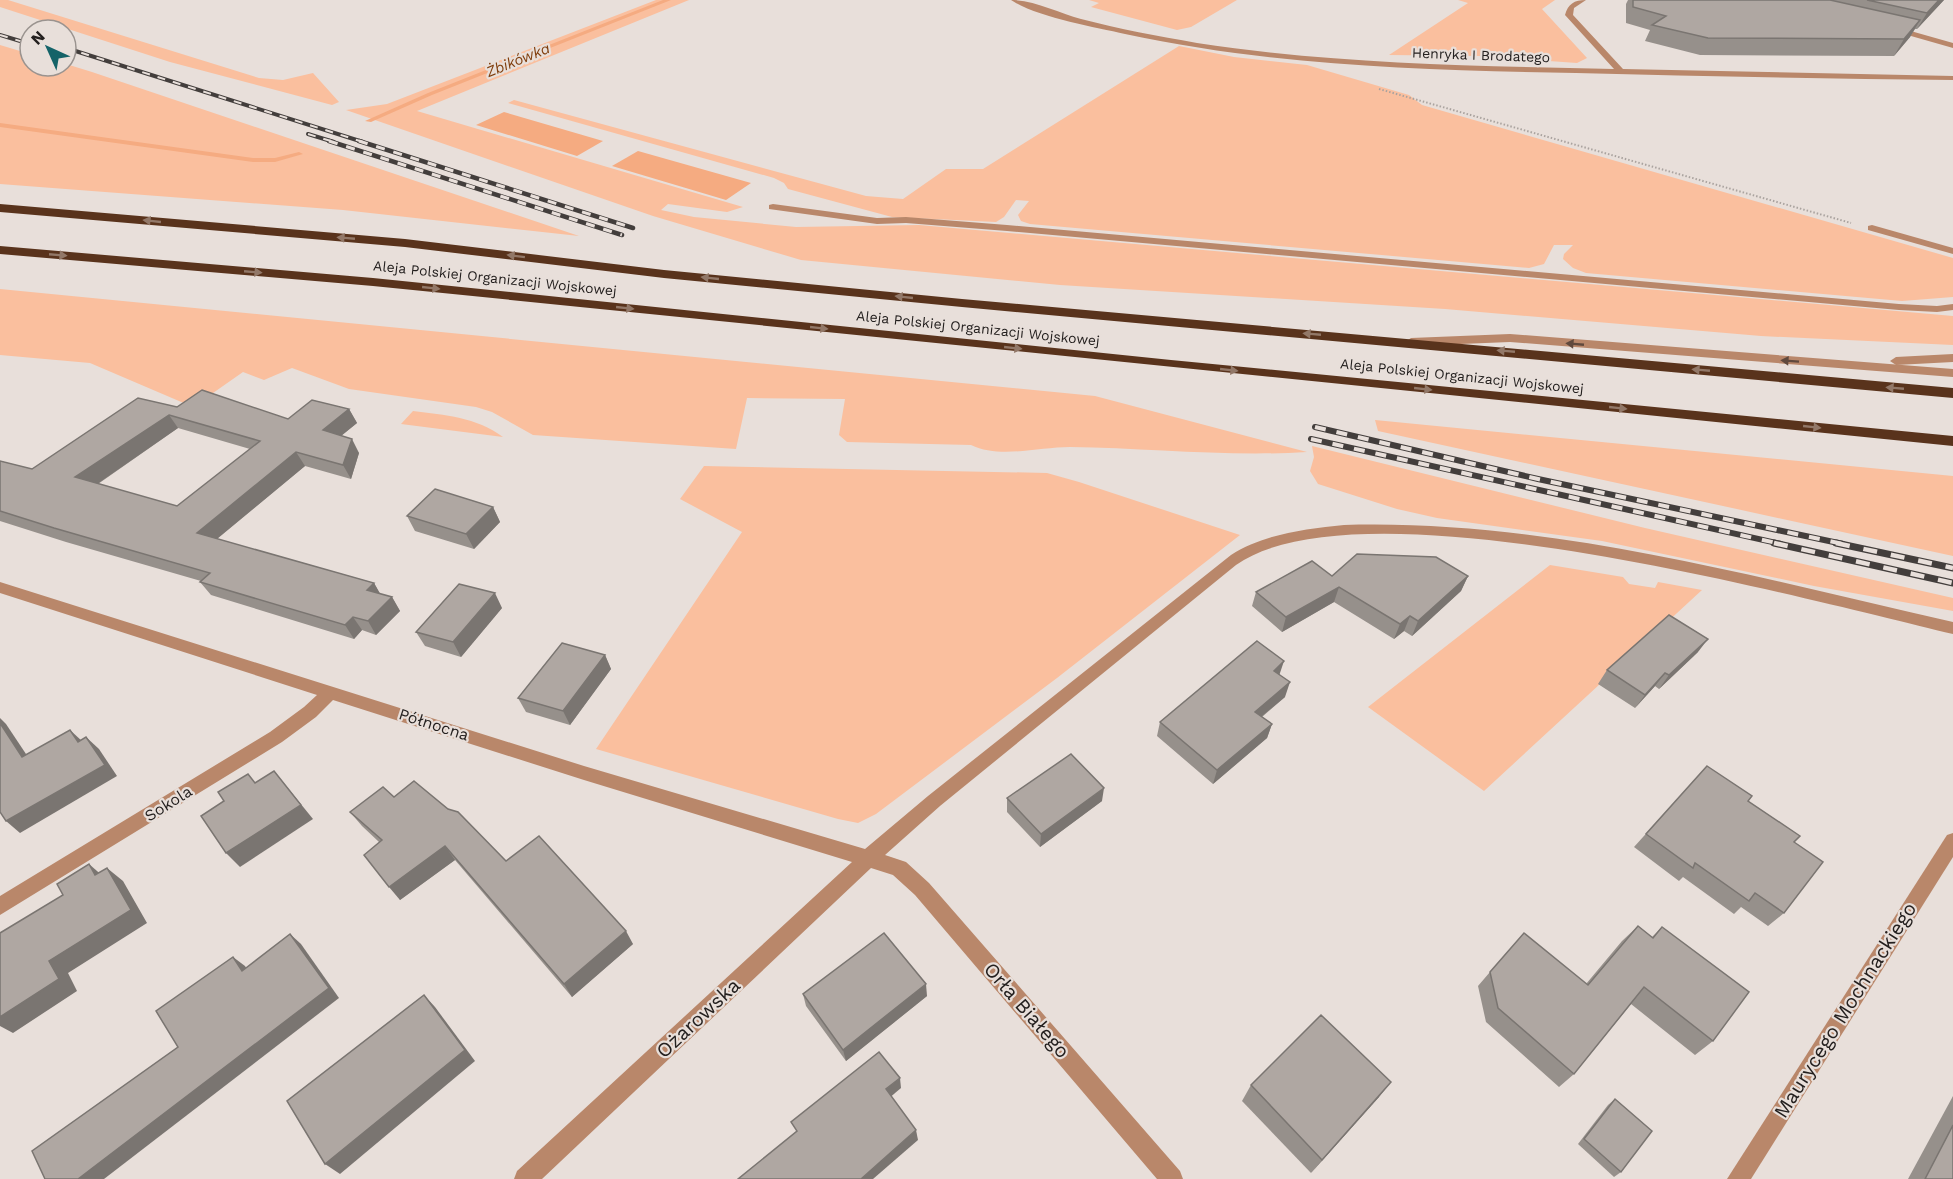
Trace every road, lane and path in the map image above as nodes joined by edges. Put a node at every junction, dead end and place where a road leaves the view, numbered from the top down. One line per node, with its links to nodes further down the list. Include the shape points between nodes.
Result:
1 (1015, 0): 5 (street, Henryka I Brodatego, via 1128,32 1256,53 1434,68)
2 (1582, 0): 5 (street, via 1571,7 1569,15)
3 (1882, 26): 4 (street)
4 (1953, 46)
5 (1621, 72): 6 (street, Henryka I Brodatego)
6 (1953, 78)
7 (1437, 106): 10 (path)
8 (773, 207): 13 (street, via 877,221 1007,228 1899,307)
9 (0, 208): 14 (highway, Aleja Polskiej Organizacji Wojskowej, one-way to 9, via 664,274 405,243)
10 (1872, 228): 12 (street)
11 (0, 250): 19 (highway, Aleja Polskiej Organizacji Wojskowej, one-way to 19, via 373,282)
12 (1953, 251)
13 (1953, 307)
14 (1405, 342): 16 (street, one-way to 14, via 1510,338); 18 (highway, Aleja Polskiej Organizacji Wojskowej, one-way to 14)
15 (1953, 358): 16 (street)
16 (1843, 365): 17 (street)
17 (1953, 374)
18 (1953, 393)
19 (1953, 441)
20 (0, 587): 22 (street, Północna)
21 (1953, 628): 24 (street, Ożarowska, via 1633,557 1510,537 1345,530 1295,537 1250,551 1213,575)
22 (331, 691): 24 (street, Północna, via 584,773); 25 (street, Sokola, via 276,737)
23 (1953, 841): 28 (street, Maurycego Mochnackiego)
24 (870, 857): 26 (street, Ożarowska); 27 (street, Orła Białego, via 890,863 911,877)
25 (0, 906)
26 (525, 1179)
27 (1172, 1179)
28 (1738, 1179)

